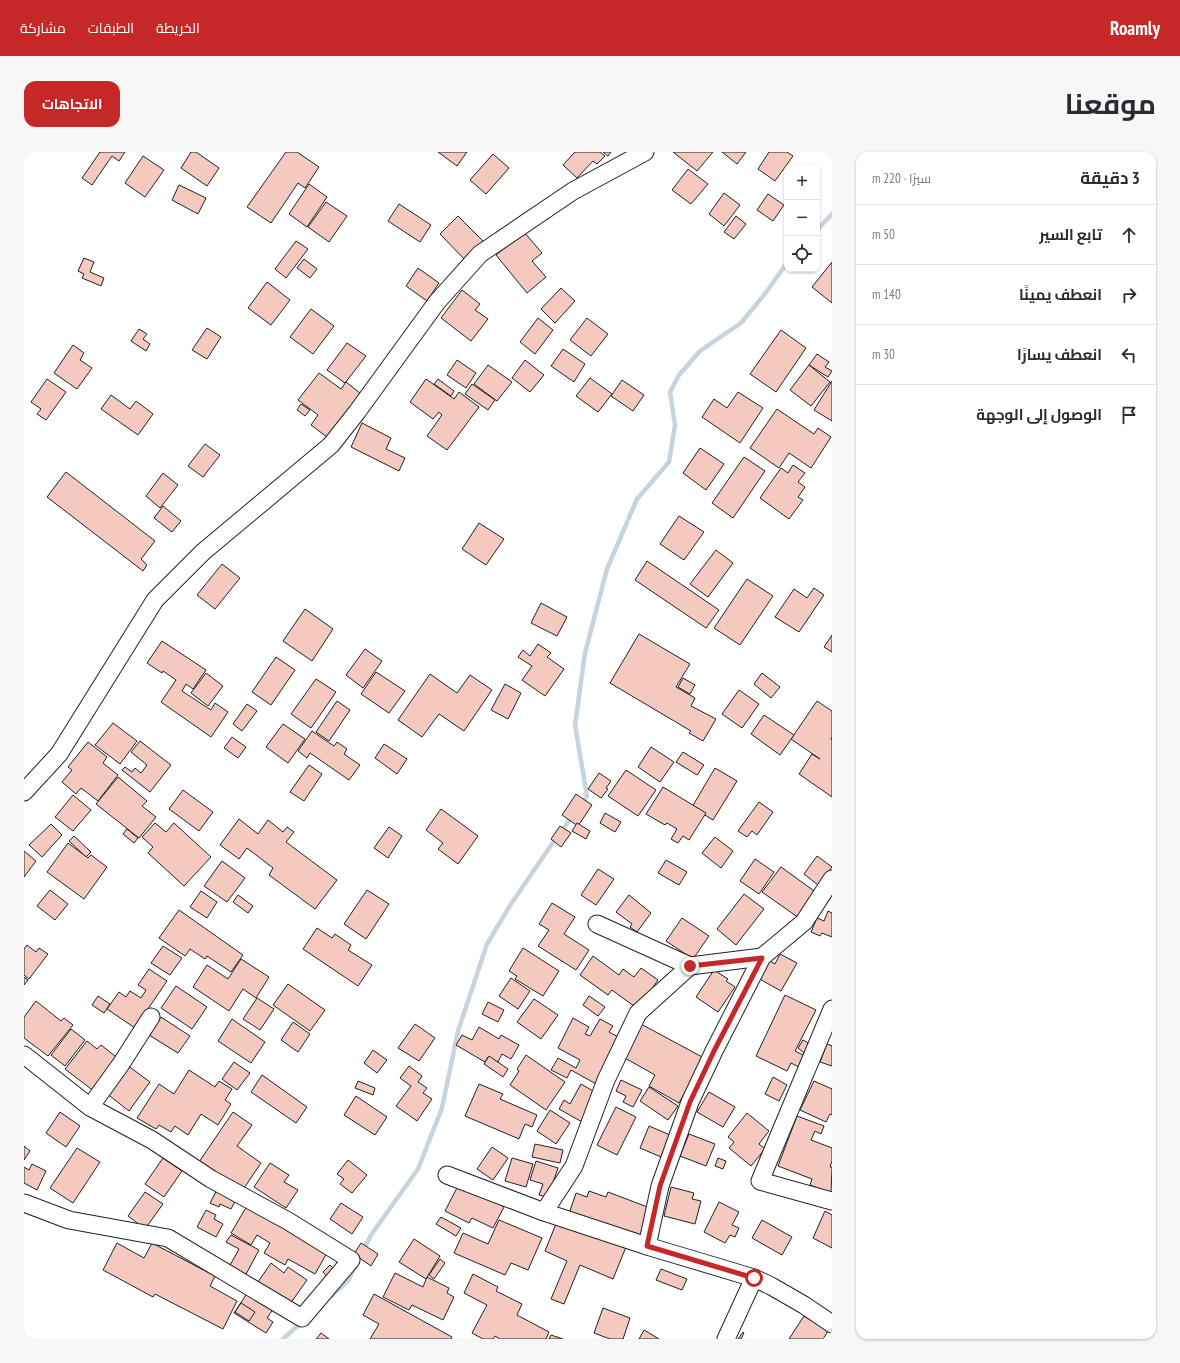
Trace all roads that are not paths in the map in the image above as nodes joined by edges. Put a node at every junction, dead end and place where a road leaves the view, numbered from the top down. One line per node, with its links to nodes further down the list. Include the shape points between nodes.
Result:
1 (645, 152): 2 (street, via 573,191 480,254 437,302 331,445 203,552 154,600 59,754)
2 (24, 792)
3 (832, 879): 5 (street, via 804,922)
4 (597, 924): 6 (street)
5 (762, 958): 6 (street); 15 (street, via 690,1102 660,1186)
6 (690, 966): 14 (street, via 638,1013 606,1080 574,1166)
7 (832, 1009): 12 (street, via 760,1181)
8 (151, 1017): 10 (street)
9 (24, 1054): 10 (street)
10 (90, 1107): 13 (street, via 152,1140 210,1179 288,1221 351,1260 302,1318 168,1238 69,1220)
11 (447, 1175): 14 (street)
12 (832, 1201)
13 (24, 1203)
14 (544, 1212): 15 (street)
15 (647, 1246): 16 (street)
16 (754, 1278): 17 (street, via 804,1305); 18 (street)
17 (832, 1324)
18 (726, 1339)

